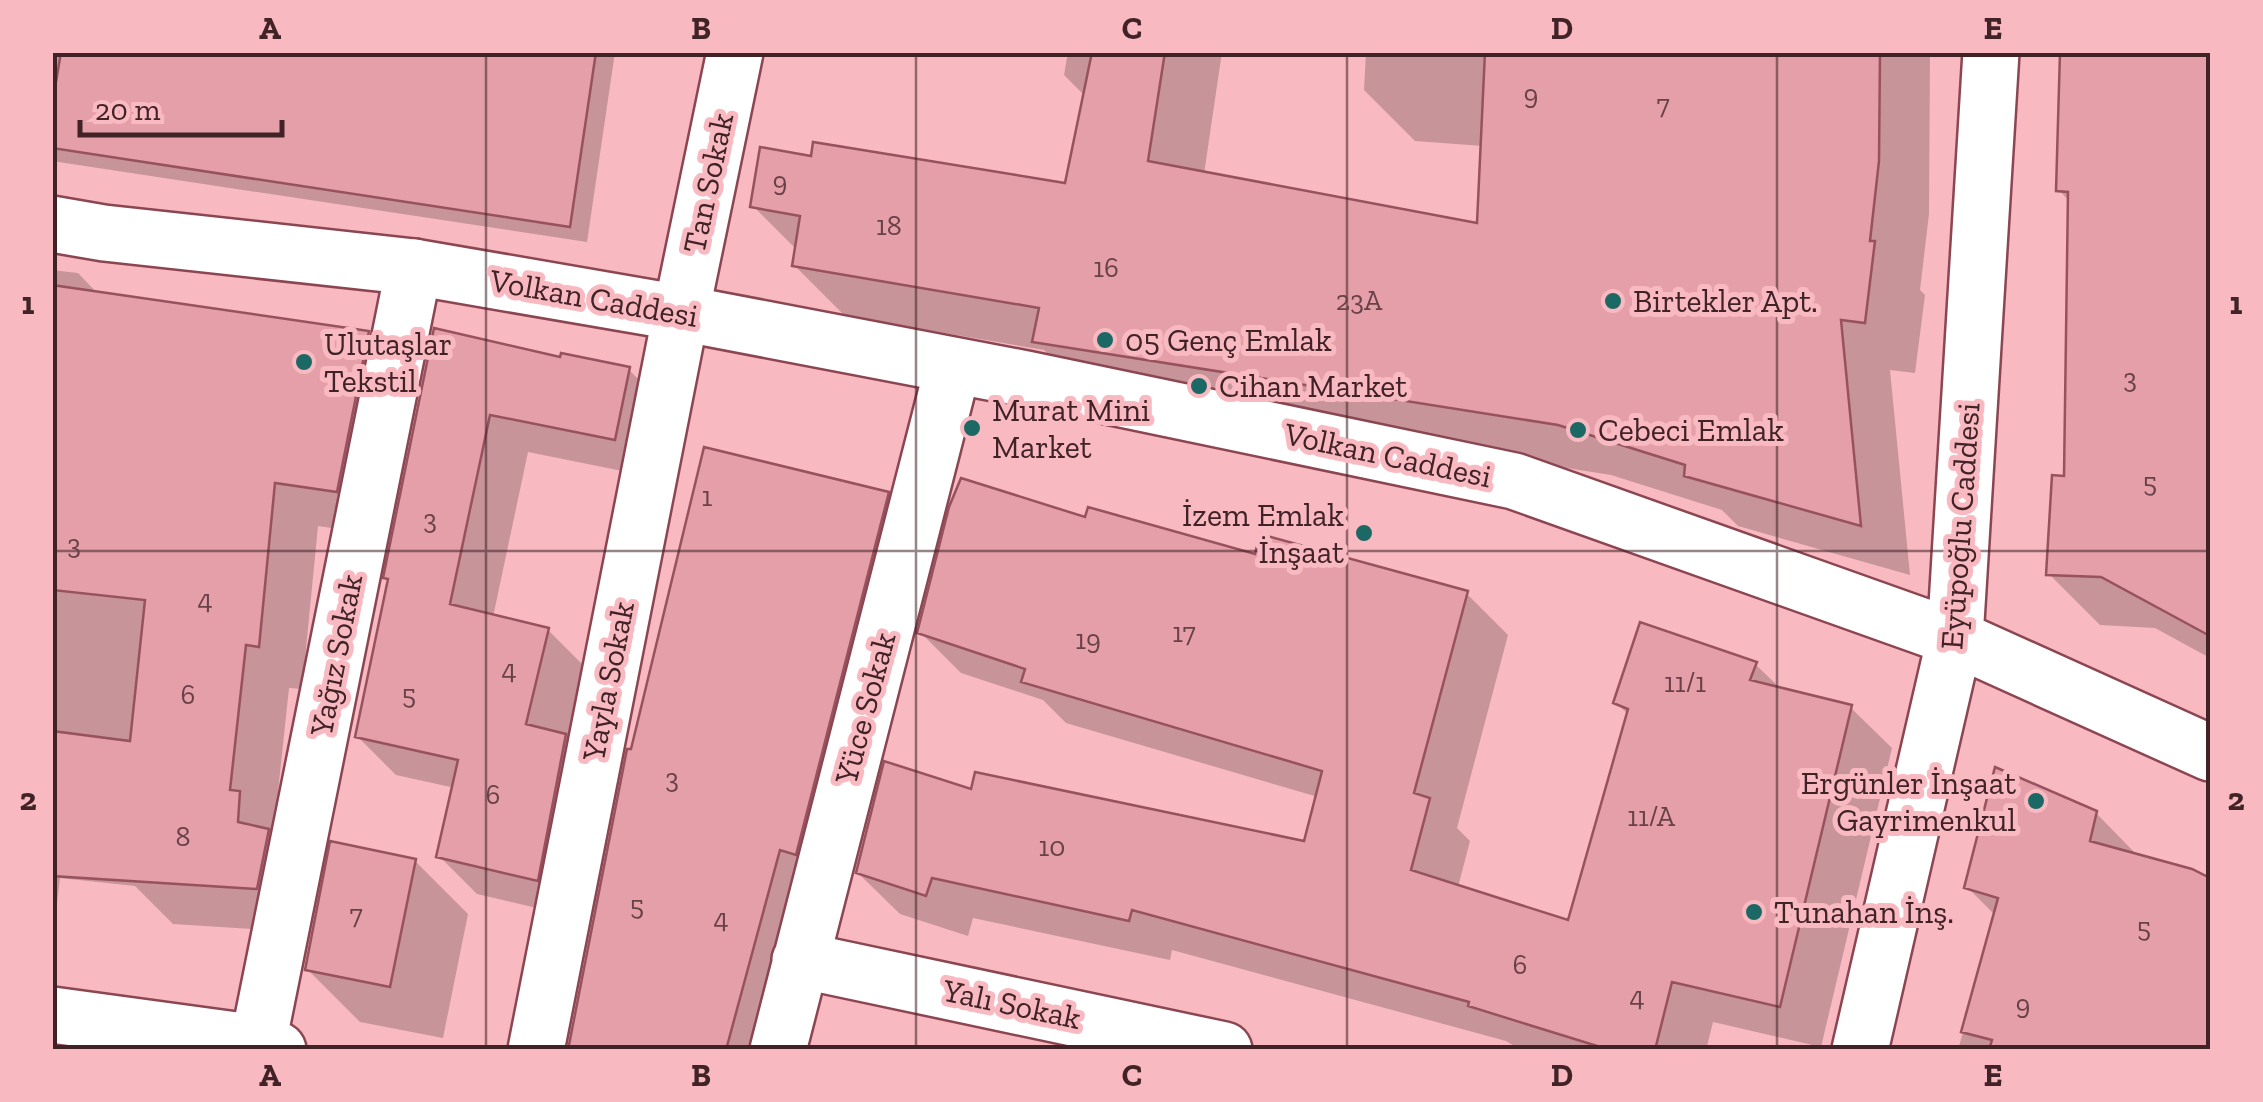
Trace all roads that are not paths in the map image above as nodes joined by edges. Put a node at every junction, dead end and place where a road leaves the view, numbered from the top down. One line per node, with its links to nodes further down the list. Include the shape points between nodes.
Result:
1 (735, 52): 5 (street, Tan Sokak)
2 (1992, 52): 7 (street, Eyüpoğlu Caddesi)
3 (52, 224): 4 (street, Volkan Caddesi)
4 (414, 267): 5 (street, Volkan Caddesi); 11 (street, Yağız Sokak)
5 (680, 313): 6 (street, Volkan Caddesi); 12 (street, Yayla Sokak)
6 (953, 367): 7 (street, Volkan Caddesi, via 1514,481); 9 (street, Yüce Sokak)
7 (1955, 638): 8 (street, Volkan Caddesi); 15 (street, Eyüpoğlu Caddesi)
8 (2210, 753)
9 (800, 960): 13 (street, Yüce Sokak); 14 (street, Yalı Sokak)
10 (52, 1015): 11 (street)
11 (268, 1046)
12 (536, 1050)
13 (778, 1050)
14 (1224, 1050)
15 (1860, 1050)

